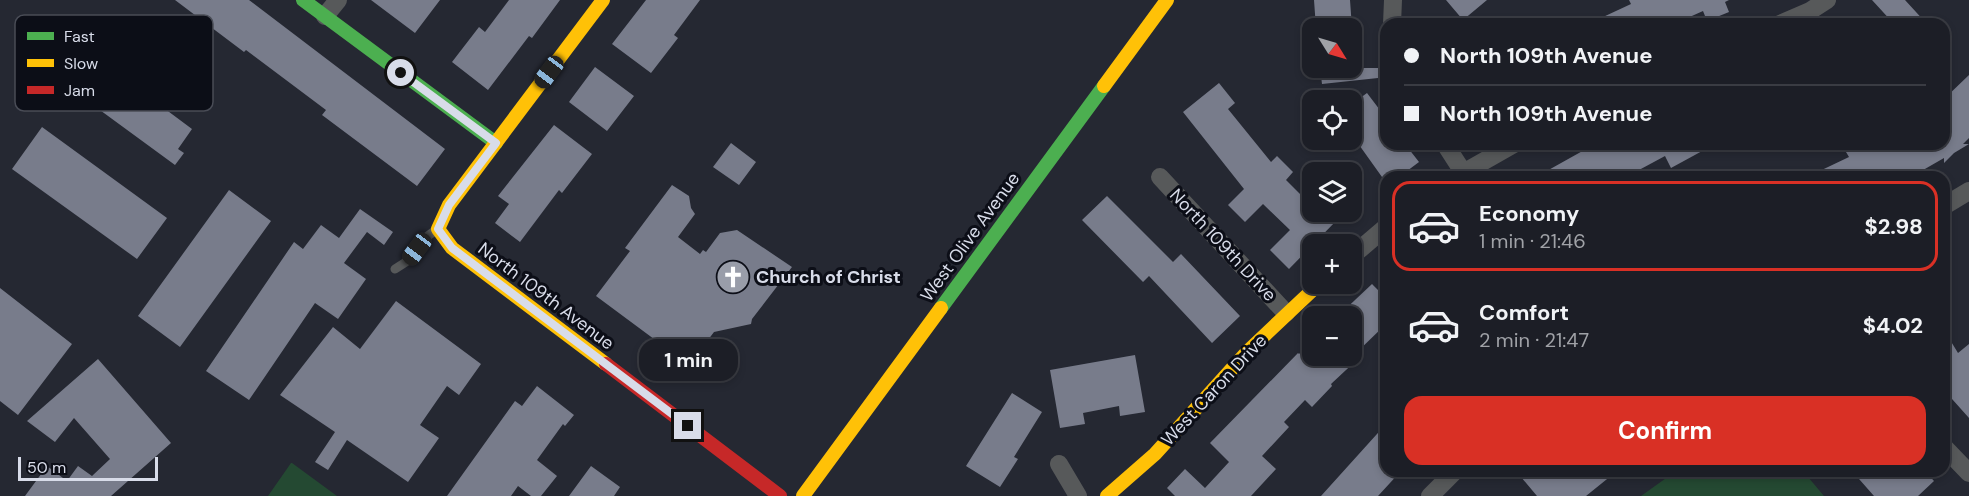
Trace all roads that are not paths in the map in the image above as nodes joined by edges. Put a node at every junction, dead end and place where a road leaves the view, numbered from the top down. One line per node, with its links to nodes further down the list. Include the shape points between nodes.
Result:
1 (303, 0): 7 (street)
2 (338, 0): 7 (street)
3 (603, 0): 10 (street)
4 (1167, 0): 29 (street, West Olive Avenue)
5 (1393, 0): 8 (street)
6 (1827, 0): 9 (street)
7 (325, 16): 10 (street)
8 (1392, 18)
9 (1793, 18)
10 (496, 143): 18 (street, via 449,205)
11 (1448, 150): 13 (street)
12 (1504, 150): 14 (street)
13 (1458, 171)
14 (1467, 171)
15 (1160, 177): 23 (street, North 109th Drive)
16 (1969, 191): 17 (street)
17 (1950, 202)
18 (438, 229): 21 (lane); 28 (street, North 109th Avenue, via 452,248)
19 (1380, 232): 20 (street)
20 (1362, 247)
21 (395, 269)
22 (1308, 294): 23 (street, West Caron Drive)
23 (1286, 313): 31 (street, West Caron Drive, via 1155,454)
24 (1950, 453): 26 (street)
25 (1059, 464): 30 (street)
26 (1969, 473)
27 (1449, 477): 32 (street)
28 (780, 496)
29 (803, 496)
30 (1078, 496)
31 (1107, 496)
32 (1430, 496)

